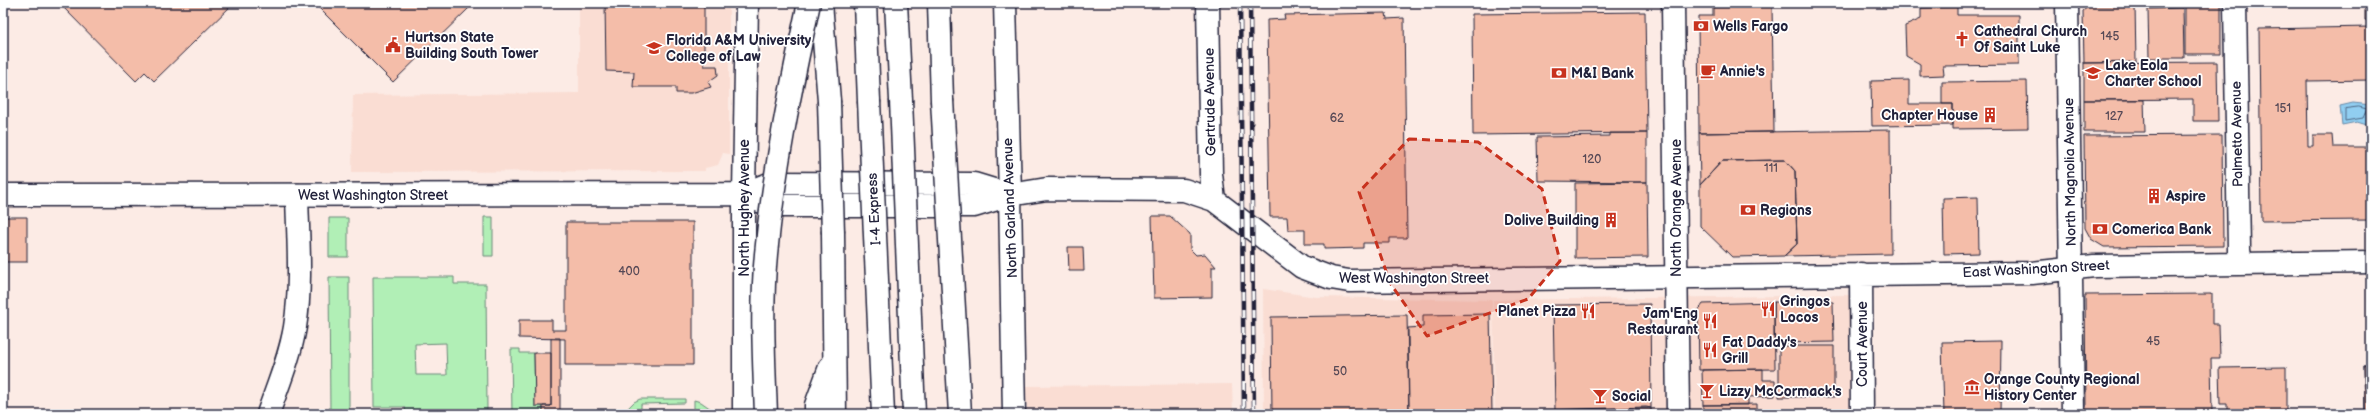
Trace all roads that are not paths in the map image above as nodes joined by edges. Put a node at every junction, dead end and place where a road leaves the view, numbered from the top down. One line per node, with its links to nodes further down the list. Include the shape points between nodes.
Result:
1 (747, 3): 12 (main road, North Hughey Avenue)
2 (809, 3): 25 (main road, bridge, via 782,141 766,255)
3 (822, 3): 22 (main road, bridge, via 829,101)
4 (865, 3): 28 (main road, I-4 Express, bridge)
5 (896, 3): 29 (main road, bridge)
6 (939, 3): 30 (main road, bridge)
7 (1005, 3): 15 (main road, North Garland Avenue)
8 (1208, 3): 16 (main road, Gertrude Avenue, via 1211,174)
9 (1673, 3): 21 (main road, North Orange Avenue)
10 (2067, 3): 19 (main road, North Magnolia Avenue)
11 (2235, 3): 18 (main road, Palmetto Avenue)
12 (744, 194): 14 (main road, West Washington Street); 15 (main road, West Washington Street, via 771,206 974,206); 24 (main road, North Hughey Avenue)
13 (3, 195): 14 (main road, West Washington Street)
14 (297, 195): 23 (main road, via 298,298 295,326 289,353)
15 (1010, 195): 16 (main road, West Washington Street, via 1047,189 1173,190 1192,192); 31 (main road, North Garland Avenue)
16 (1214, 200): 21 (main road, West Washington Street, via 1293,262 1340,280)
17 (2371, 262): 18 (main road, East Washington Street)
18 (2241, 264): 19 (main road, East Washington Street)
19 (2071, 268): 20 (main road, East Washington Street, via 2032,272); 34 (main road, North Magnolia Avenue)
20 (1861, 274): 21 (main road, East Washington Street); 33 (main road, Court Avenue)
21 (1676, 277): 32 (main road, North Orange Avenue)
22 (835, 352): 26 (main road, via 816,405); 27 (main road)
23 (268, 414)
24 (744, 414)
25 (766, 414)
26 (816, 414)
27 (835, 414)
28 (883, 414)
29 (914, 414)
30 (960, 414)
31 (1014, 414)
32 (1678, 414)
33 (1862, 414)
34 (2073, 414)

